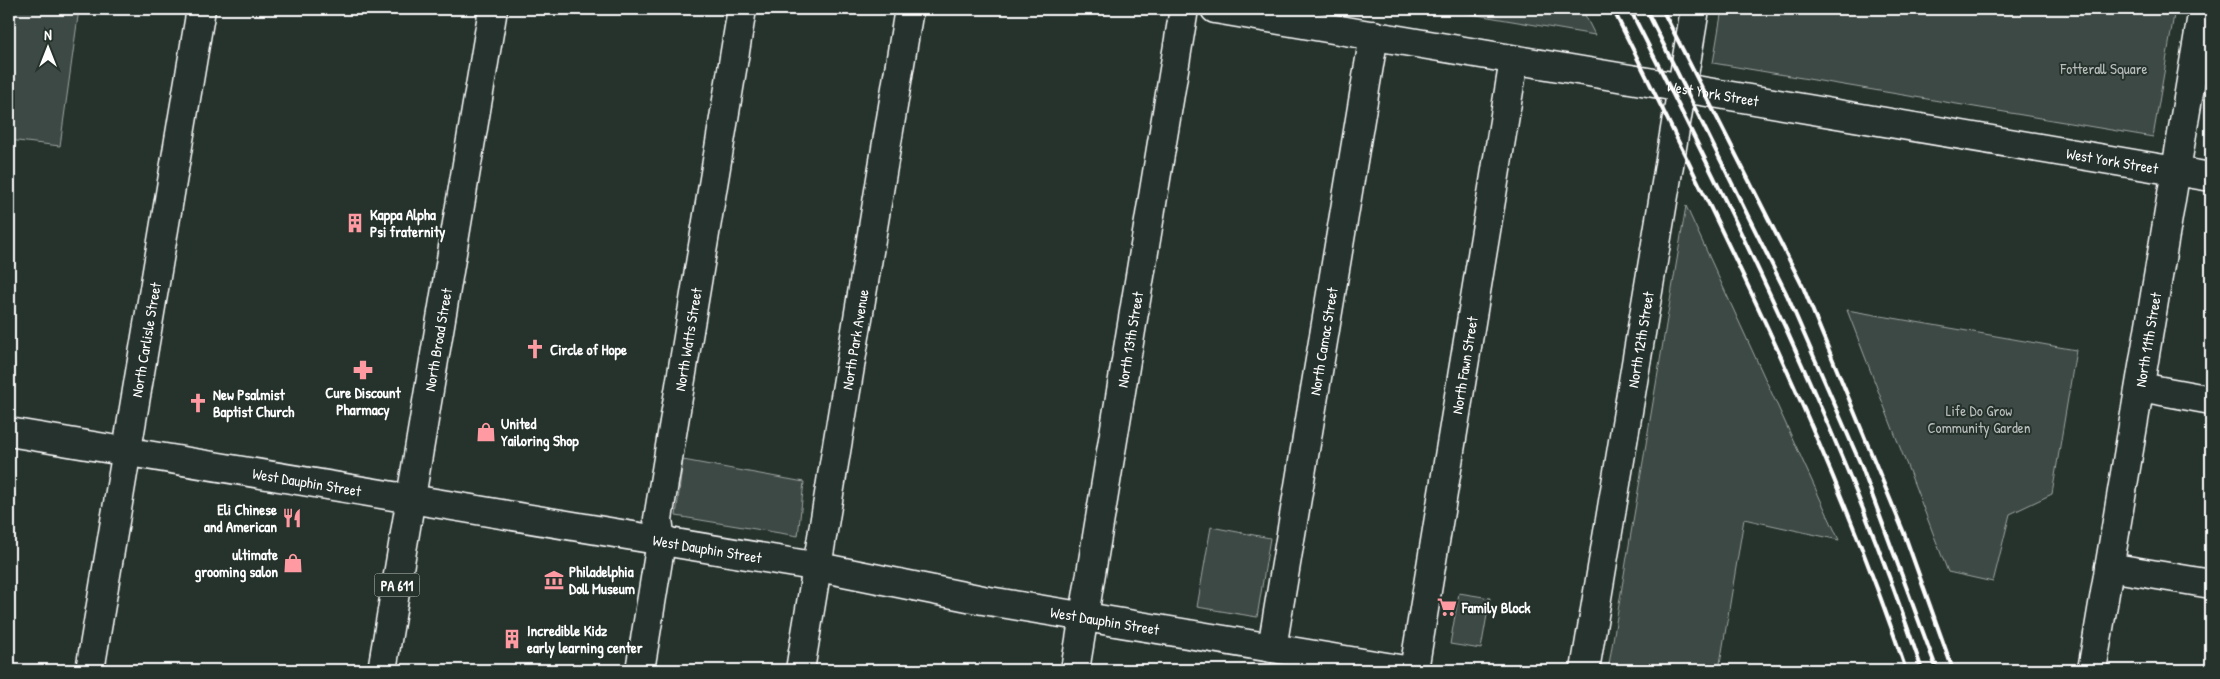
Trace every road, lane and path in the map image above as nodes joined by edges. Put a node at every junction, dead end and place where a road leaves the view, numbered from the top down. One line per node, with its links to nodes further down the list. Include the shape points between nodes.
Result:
1 (200, 9): 17 (street, North Carlisle Street)
2 (493, 9): 18 (street, North Broad Street / PA 611)
3 (742, 9): 19 (street, North Watts Street, via 658,519)
4 (909, 9): 21 (street, North Park Avenue)
5 (1184, 9): 23 (street, North 13th Street)
6 (1215, 9): 9 (street, West York Street)
7 (1695, 9): 11 (street, North 12th Street)
8 (2203, 9): 12 (street, North 11th Street)
9 (1374, 35): 10 (street, West York Street); 24 (street, North Camac Street)
10 (1514, 60): 11 (street, West York Street); 32 (street, North Fawn Street)
11 (1681, 89): 12 (street, West York Street); 33 (street, North 12th Street)
12 (2176, 171): 13 (street, West York Street); 14 (street, North 11th Street)
13 (2211, 177)
14 (2140, 388): 15 (street); 20 (street, North 11th Street)
15 (2211, 400)
16 (9, 432): 17 (street, West Dauphin Street)
17 (127, 451): 18 (street, West Dauphin Street); 26 (street, North Carlisle Street)
18 (411, 499): 19 (street, West Dauphin Street); 27 (street, North Broad Street / PA 611)
19 (661, 542): 21 (street, West Dauphin Street); 28 (street, North Watts Street)
20 (2109, 566): 22 (street); 34 (street, North 11th Street)
21 (819, 567): 23 (street, West Dauphin Street); 29 (street, North Park Avenue)
22 (2211, 584)
23 (1084, 616): 24 (street, West Dauphin Street); 30 (street, North 13th Street)
24 (1272, 648): 25 (street, West Dauphin Street)
25 (1332, 664): 31 (street, West Dauphin Street)
26 (90, 670)
27 (382, 670)
28 (640, 670)
29 (800, 670)
30 (1075, 670)
31 (1405, 670)
32 (1414, 670)
33 (1585, 670)
34 (2092, 670)

